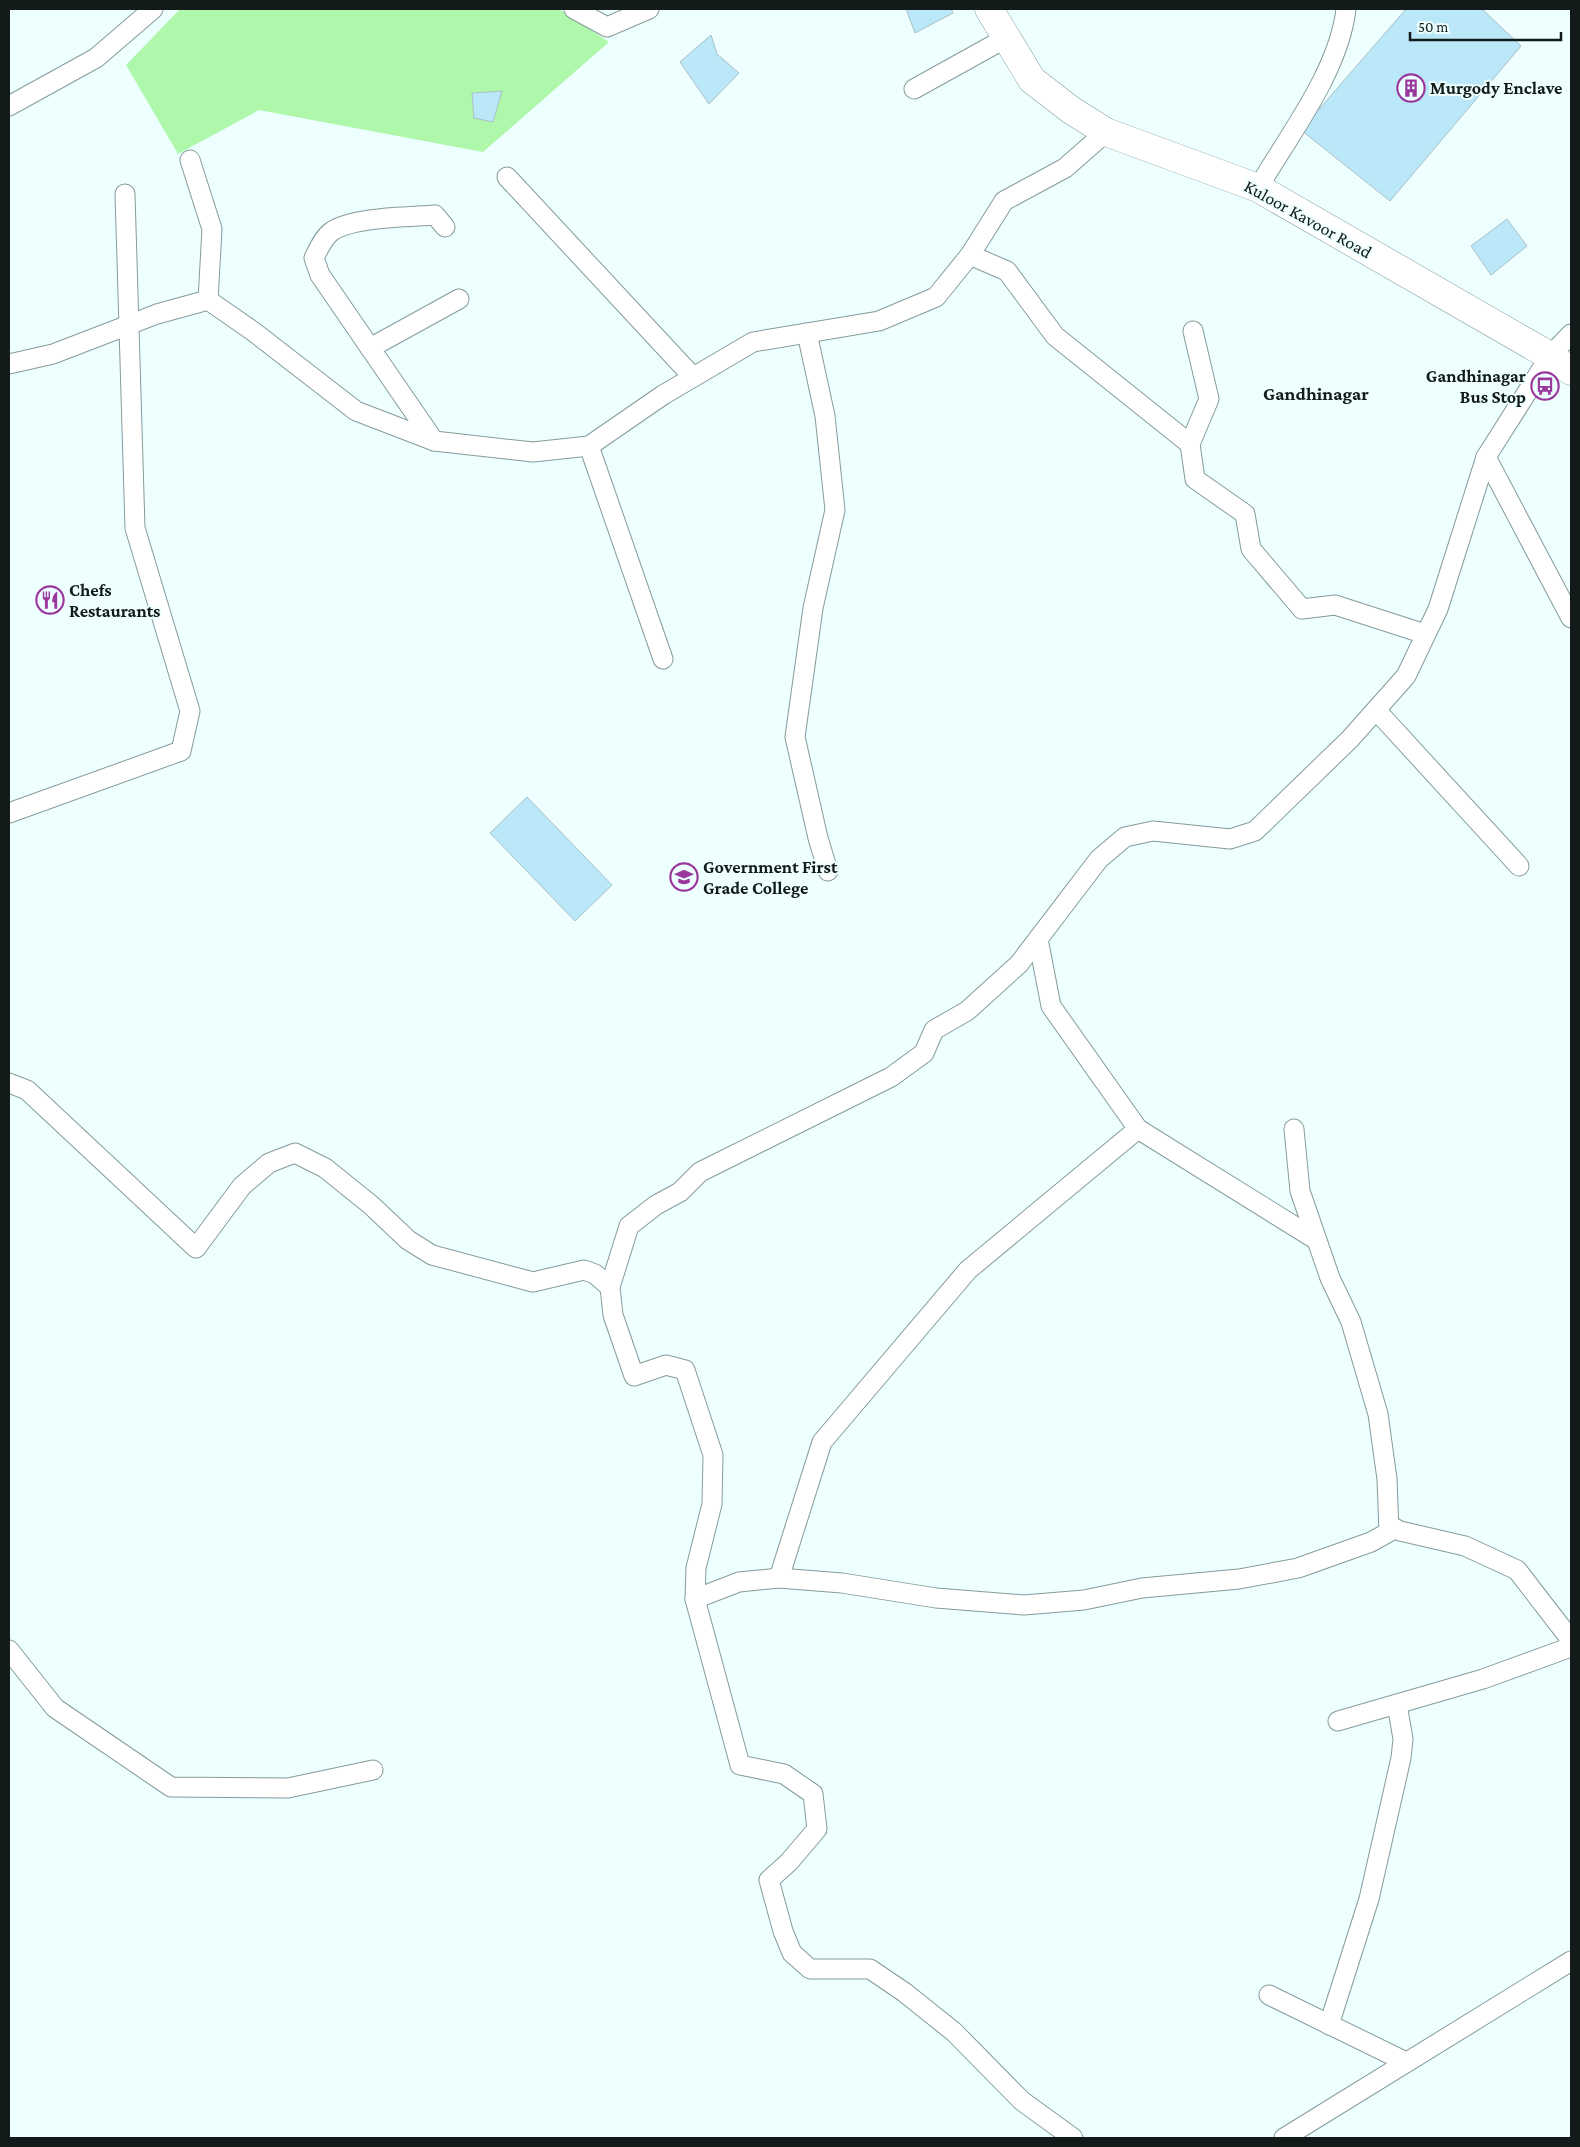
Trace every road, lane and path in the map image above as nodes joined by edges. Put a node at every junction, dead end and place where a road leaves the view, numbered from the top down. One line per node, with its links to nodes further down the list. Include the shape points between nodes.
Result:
1 (152, 9): 8 (street, via 96,58)
2 (574, 9): 3 (street, via 607,27)
3 (648, 9)
4 (989, 9): 6 (main road, Kuloor Kavoor Road)
5 (1346, 9): 12 (street, via 1332,57 1317,88)
6 (1006, 38): 7 (street); 9 (main road, Kuloor Kavoor Road, via 1032,80)
7 (914, 89)
8 (9, 106)
9 (1106, 132): 12 (main road, Kuloor Kavoor Road); 15 (street, via 1064,168 1004,201)
10 (190, 160): 17 (street, via 212,229)
11 (507, 177): 25 (street)
12 (1258, 188): 23 (main road, Kuloor Kavoor Road)
13 (125, 194): 18 (street)
14 (445, 227): 22 (street, via 435,216 366,220 330,232 320,246 314,258 320,274)
15 (970, 254): 20 (street, via 936,297 879,321); 27 (street, via 1007,271 1055,336)
16 (459, 299): 22 (street)
17 (208, 300): 18 (street); 26 (street, via 356,411)
18 (129, 325): 24 (street, via 53,354); 34 (street, via 135,528 190,711 181,752)
19 (1193, 331): 27 (street, via 1209,399)
20 (807, 333): 25 (street, via 752,342); 36 (street, via 826,416 835,510 813,608 794,737)
21 (1571, 334): 23 (street)
22 (370, 348): 26 (street)
23 (1561, 363): 29 (street)
24 (9, 364)
25 (693, 377): 28 (street)
26 (434, 441): 28 (street, via 533,452)
27 (1190, 444): 31 (street, via 1195,479 1245,514 1251,549 1302,609 1336,605)
28 (589, 446): 32 (street)
29 (1486, 457): 30 (street); 31 (street, via 1438,609)
30 (1571, 618)
31 (1426, 634): 33 (street, via 1406,676)
32 (663, 660)
33 (1376, 710): 35 (street); 37 (street, via 1255,830 1230,839 1153,831 1125,837 1099,859)
34 (9, 813)
35 (1519, 866)
36 (828, 870)
37 (1038, 938): 39 (street, via 1051,1006); 42 (street, via 1019,964 967,1011 934,1030 924,1054 891,1077 700,1172 680,1192 656,1205 630,1226)
38 (9, 1083): 42 (street, via 27,1090 196,1248 242,1186 269,1163 295,1153 325,1168 408,1240 432,1255 533,1282 584,1270 595,1274)
39 (1138, 1129): 41 (street); 44 (street, via 968,1270 822,1442)
40 (1294, 1129): 41 (street, via 1300,1191)
41 (1315, 1238): 43 (street, via 1351,1322 1378,1414 1387,1479)
42 (610, 1287): 45 (street, via 613,1315 634,1376 666,1365 685,1370 713,1455 712,1504 696,1568)
43 (1389, 1526): 44 (street, via 1388,1532 1370,1542 1298,1568 1239,1579 1142,1588 1074,1601 1024,1606); 46 (street, via 1465,1546 1517,1570)
44 (780, 1578): 45 (street, via 738,1582)
45 (695, 1599): 56 (street, via 740,1765 784,1774 813,1794 817,1829 769,1880 792,1953 810,1969 870,1969 954,2032 1022,2101)
46 (1571, 1640)
47 (1571, 1648): 49 (street, via 1483,1679)
48 (9, 1650): 51 (street, via 55,1708 171,1787 288,1788)
49 (1397, 1704): 50 (street); 54 (street, via 1403,1739 1401,1758 1369,1899)
50 (1338, 1721)
51 (373, 1770)
52 (1571, 1961): 55 (street)
53 (1268, 1996): 54 (street)
54 (1330, 2025): 55 (street)
55 (1406, 2062): 57 (street)
56 (1073, 2138)
57 (1284, 2138)

